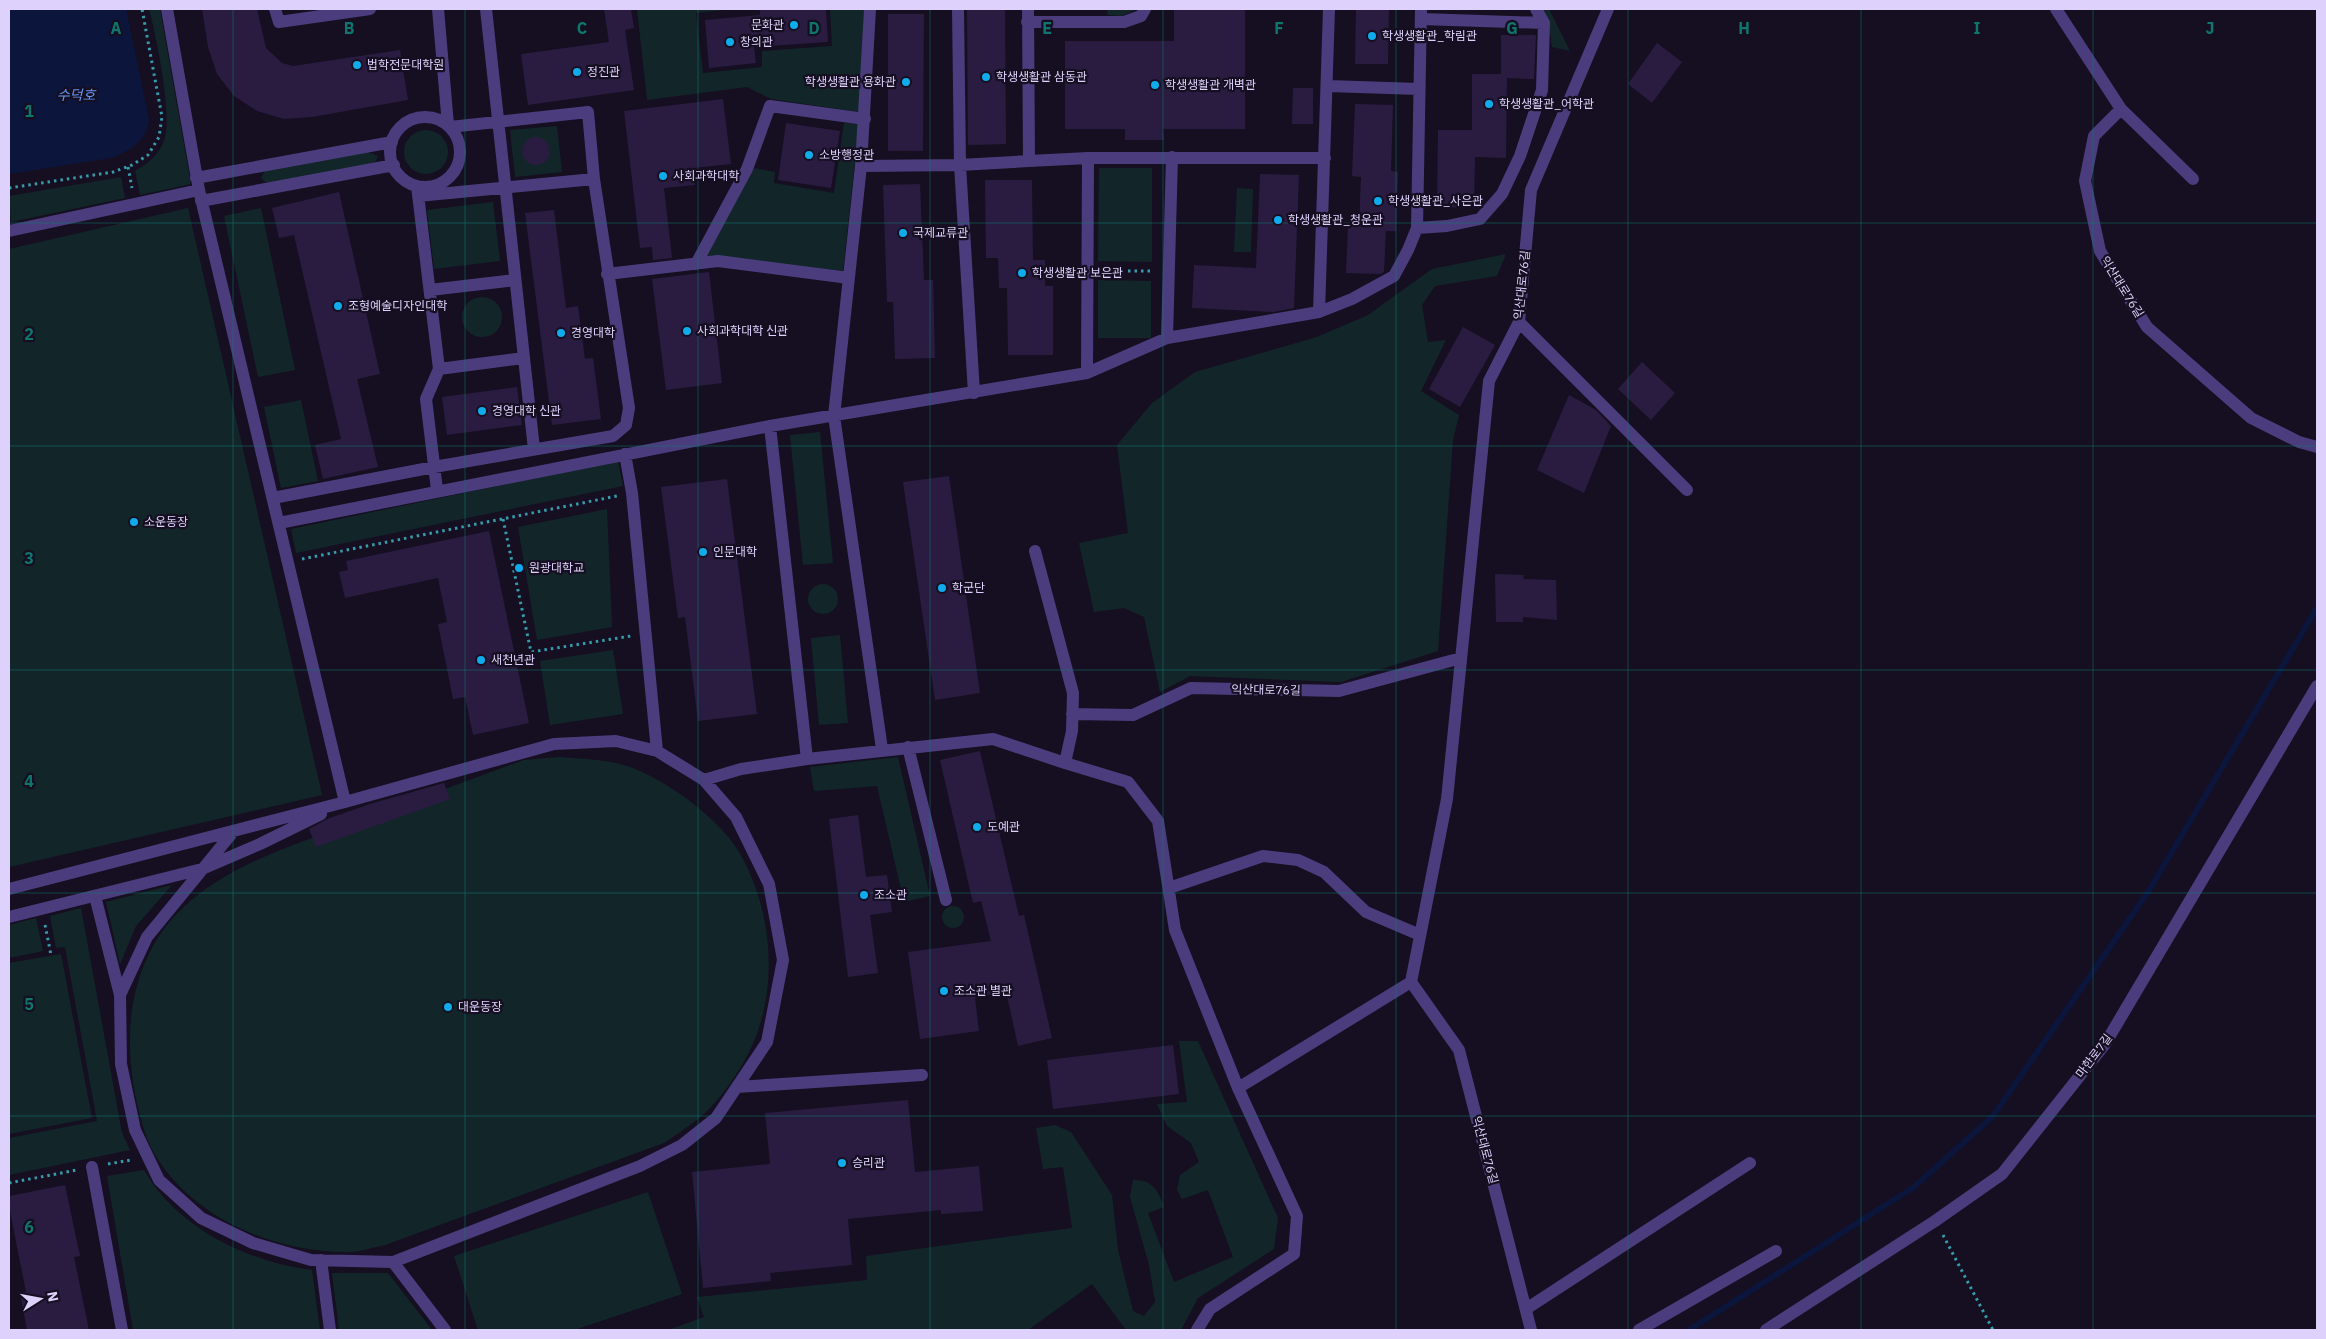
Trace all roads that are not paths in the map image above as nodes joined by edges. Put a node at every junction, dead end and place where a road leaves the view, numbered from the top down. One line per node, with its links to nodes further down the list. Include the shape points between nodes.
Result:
1 (167, 9): 34 (street)
2 (275, 9): 3 (street, via 279,22)
3 (370, 9)
4 (438, 9): 22 (street)
5 (486, 9): 21 (street)
6 (870, 9): 20 (street)
7 (958, 9): 29 (street)
8 (1028, 9): 15 (street)
9 (1145, 9): 15 (street, via 1141,16 1124,22)
10 (1329, 9): 17 (street)
11 (1536, 9): 16 (street)
12 (1608, 9): 44 (street, 익산대로76길, via 1531,190)
13 (2056, 9): 19 (street)
14 (1421, 14): 16 (street); 18 (street)
15 (1027, 22): 27 (street)
16 (1544, 23): 36 (street, via 1542,90 1520,156 1502,194 1480,219)
17 (1328, 86): 18 (street); 26 (street)
18 (1420, 89): 36 (street)
19 (2120, 109): 32 (street); 52 (street, 익산대로76길, via 2094,136 2085,181 2100,252 2147,326 2251,418 2299,442)
20 (865, 119): 30 (street); 38 (street, via 770,106 747,169)
21 (499, 122): 22 (street); 31 (street, via 588,112); 33 (street)
22 (449, 126): 23 (street, via 438,119 417,118 398,129); 35 (street, via 459,143 457,167 440,184)
23 (392, 142): 28 (street, via 390,149); 34 (street)
24 (1172, 157): 25 (street); 26 (street); 45 (street)
25 (1088, 158): 27 (street); 48 (street)
26 (1325, 158): 43 (street)
27 (1029, 160): 29 (street)
28 (394, 165): 34 (street); 35 (street)
29 (960, 165): 30 (street); 49 (street)
30 (861, 166): 40 (street)
31 (594, 179): 33 (street); 39 (street)
32 (2193, 179)
33 (505, 187): 35 (street); 41 (street)
34 (199, 190): 37 (street); 58 (street)
35 (417, 191): 42 (street)
36 (1417, 228): 43 (street, via 1394,276)
37 (9, 231)
38 (696, 264): 39 (street); 40 (street, via 718,261)
39 (608, 274): 53 (street, via 628,408 626,425 613,436)
40 (849, 278): 50 (street)
41 (515, 280): 42 (street); 46 (street)
42 (430, 290): 47 (street)
43 (1319, 312): 45 (street)
44 (1519, 322): 57 (street); 61 (street, 익산대로76길, via 1489,381)
45 (1167, 338): 48 (street)
46 (524, 358): 47 (street); 53 (street)
47 (439, 369): 55 (street, via 426,399)
48 (1087, 373): 49 (street)
49 (974, 393): 50 (street)
50 (834, 416): 51 (street); 65 (street)
51 (770, 426): 54 (street); 67 (street)
52 (2317, 446)
53 (534, 449): 55 (street)
54 (625, 454): 56 (street); 66 (street, via 632,493)
55 (434, 466): 56 (street); 58 (street)
56 (437, 490): 59 (street)
57 (1687, 490)
58 (273, 498): 59 (street)
59 (279, 523): 70 (street)
60 (1035, 551): 63 (street, via 1073,693)
61 (1461, 658): 63 (street, 익산대로76길, via 1339,692 1191,688 1133,714); 78 (street, 익산대로76길, via 1447,799)
62 (2317, 686): 96 (street, 마한로7길, via 2105,1044 2002,1174)
63 (1072, 714): 68 (street)
64 (908, 747): 65 (street); 68 (street, via 993,739); 76 (street)
65 (882, 749): 67 (street)
66 (657, 751): 69 (street); 70 (street, via 616,741 554,744)
67 (807, 759): 69 (street, via 741,769)
68 (1065, 763): 73 (street, via 1128,782 1158,821)
69 (704, 780): 82 (street, via 736,817 769,884 783,960 767,1042)
70 (345, 802): 71 (street); 72 (street)
71 (233, 832): 72 (street); 74 (street)
72 (202, 869): 75 (street); 80 (street, via 147,937)
73 (1169, 888): 78 (street, via 1263,856 1298,860 1324,872 1366,912); 83 (street, via 1175,930)
74 (9, 889)
75 (94, 896): 77 (street); 80 (street)
76 (946, 900)
77 (9, 918)
78 (1420, 935): 79 (street, 익산대로76길)
79 (1411, 982): 83 (street); 89 (street, 익산대로76길, via 1459,1050)
80 (120, 995): 87 (street, via 121,1064 129,1102 135,1130 159,1180 201,1218 253,1243)
81 (922, 1075): 82 (street)
82 (737, 1087): 88 (street, via 716,1118 682,1144 640,1166)
83 (1238, 1088): 93 (street, via 1297,1216 1294,1254 1210,1309)
84 (1750, 1163): 89 (street)
85 (92, 1168): 90 (street)
86 (1776, 1251): 95 (street)
87 (321, 1260): 88 (street); 91 (street)
88 (393, 1262): 92 (street)
89 (1526, 1309): 94 (street, 익산대로76길)
90 (122, 1330)
91 (330, 1330)
92 (445, 1330)
93 (1197, 1330)
94 (1531, 1330)
95 (1640, 1330)
96 (1766, 1330)

